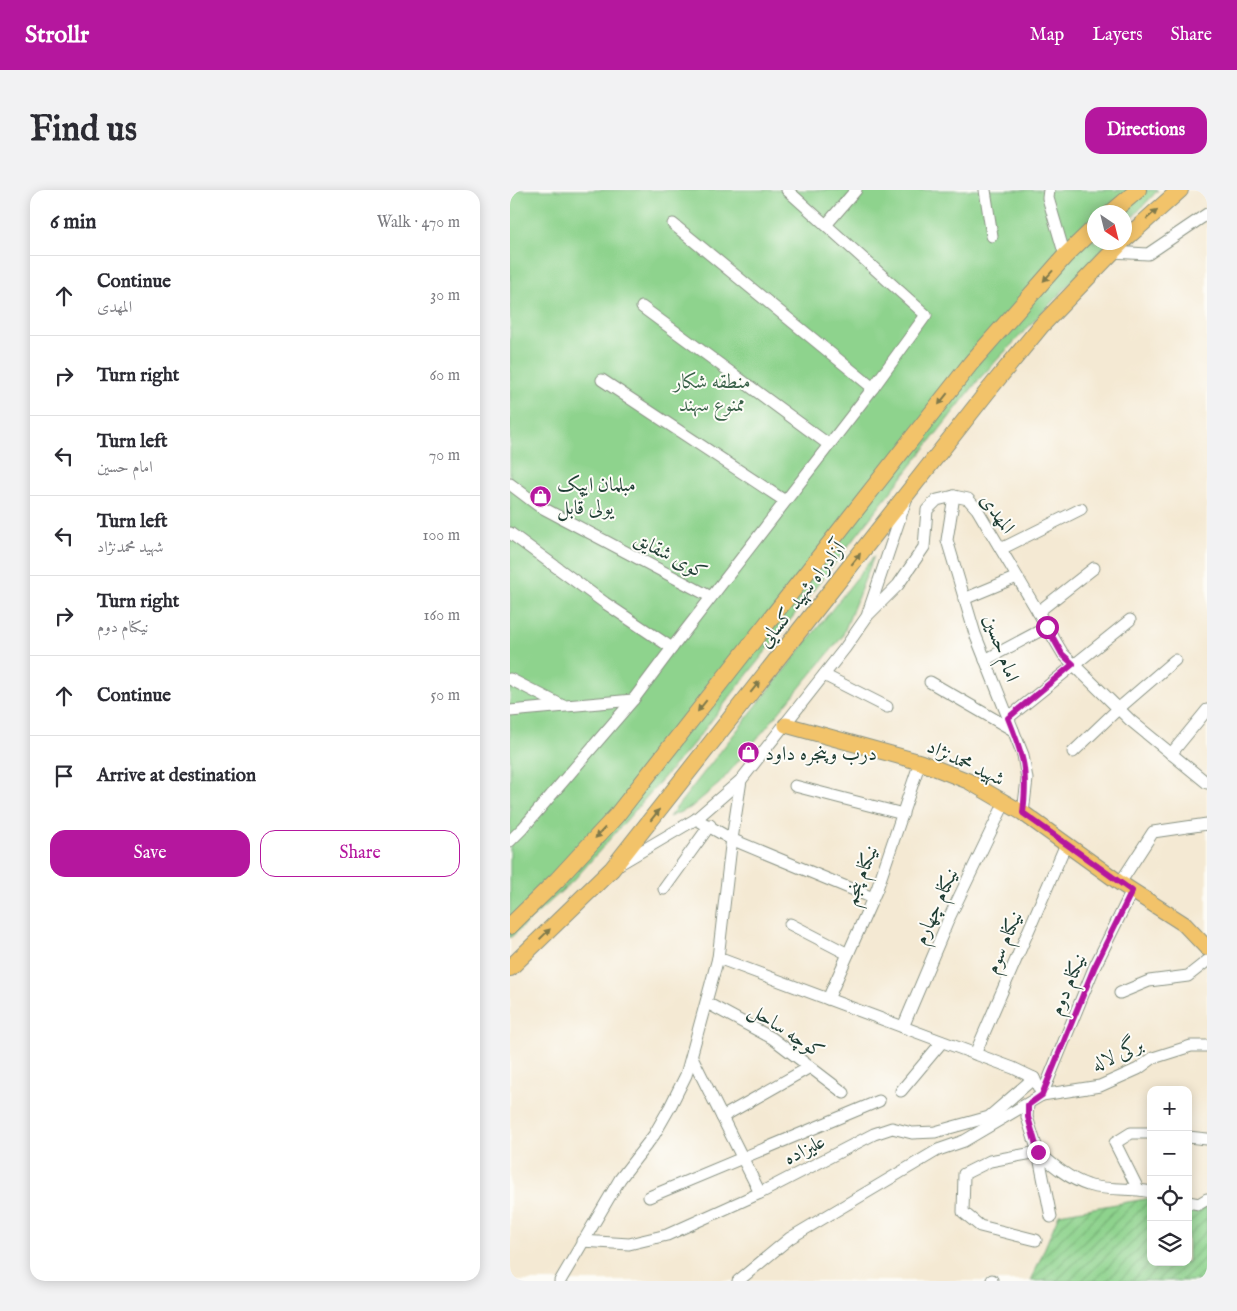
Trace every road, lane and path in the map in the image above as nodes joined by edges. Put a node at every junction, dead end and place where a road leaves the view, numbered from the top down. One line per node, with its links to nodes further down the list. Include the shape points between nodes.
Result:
1 (787, 190): 10 (street)
2 (856, 190): 10 (street)
3 (985, 190): 13 (street)
4 (1049, 190): 16 (street, via 1048,198)
5 (1138, 190): 7 (highway)
6 (1180, 190): 11 (highway, آزادراه شهید کسایی, one-way to 6)
7 (1120, 205)
8 (1207, 214): 14 (street, via 1148,254)
9 (673, 224): 19 (street)
10 (826, 225): 19 (street, via 926,315)
11 (1132, 234)
12 (1087, 235): 16 (highway, آزادراه شهید کسایی)
13 (992, 236)
14 (1132, 249)
15 (1115, 250): 22 (highway, آزادراه شهید کسایی, via 1042,326)
16 (1066, 256): 72 (highway, آزادراه شهید کسایی, one-way to 72, via 971,363 616,816)
17 (642, 307): 20 (street)
18 (602, 380): 24 (street)
19 (872, 388): 20 (street)
20 (828, 444): 24 (street)
21 (510, 484): 30 (street, کوی شقایق, via 539,506)
22 (908, 493): 33 (street); 67 (highway, آزادراه شهید کسایی, one-way to 22)
23 (954, 496): 27 (street, المهدی, via 968,499 978,509); 31 (street, امام حسین, via 947,540); 33 (street, المهدی, via 937,500 927,510 924,547 898,585)
24 (785, 501): 30 (street)
25 (1081, 509): 27 (street)
26 (510, 532): 36 (street)
27 (1001, 549): 29 (street, المهدی)
28 (1094, 568): 32 (street)
29 (1018, 577): 31 (street); 32 (street, المهدی)
30 (710, 597): 36 (street)
31 (964, 599): 37 (street, امام حسین)
32 (1038, 612): 35 (street, المهدی)
33 (868, 615): 40 (street, المهدی)
34 (1130, 620): 39 (street)
35 (1047, 627): 37 (street); 39 (street, المهدی, via 1062,654)
36 (672, 648): 43 (street)
37 (985, 660): 49 (street, امام حسین)
38 (1175, 660): 46 (street)
39 (1073, 664): 46 (street, المهدی); 49 (street)
40 (824, 675): 45 (street); 50 (street, المهدی)
41 (510, 679): 44 (street)
42 (930, 682): 51 (street)
43 (633, 700): 44 (street); 65 (street)
44 (561, 705): 48 (street)
45 (887, 707)
46 (1118, 708): 52 (street); 53 (street, المهدی)
47 (1207, 710): 53 (street)
48 (510, 711)
49 (1008, 718): 51 (street, امام حسین)
50 (786, 725): 54 (main road, شهید محمدنژاد); 55 (street, المهدی)
51 (1013, 730): 59 (street, امام حسین, via 1023,755 1027,779)
52 (1073, 752)
53 (1171, 754): 56 (street, المهدی)
54 (920, 762): 58 (main road, شهید محمدنژاد, via 968,780); 60 (street, نیکنام پنجم)
55 (741, 780): 61 (street, المهدی); 64 (street)
56 (1207, 784)
57 (795, 786): 60 (street)
58 (1005, 802): 59 (main road, شهید محمدنژاد); 81 (street, نیکنام چهارم, via 950,916)
59 (1023, 813): 66 (main road, شهید محمدنژاد)
60 (903, 814): 70 (street, نیکنام پنجم)
61 (696, 818): 63 (street); 67 (street, المهدی)
62 (1207, 824): 68 (street, نیکنام دوم, via 1153,832)
63 (710, 825): 64 (street); 69 (street)
64 (732, 839): 70 (street); 75 (street)
65 (510, 840)
66 (1066, 844): 68 (main road, شهید محمدنژاد); 84 (street, نیکنام سوم)
67 (612, 869): 77 (highway, آزادراه شهید کسایی, one-way to 67)
68 (1126, 887): 73 (main road, شهید محمدنژاد, via 1184,924); 90 (street, نیکنام دوم)
69 (664, 889)
70 (873, 898): 74 (street, نیکنام پنجم)
71 (790, 924): 74 (street)
72 (510, 926)
73 (1207, 948)
74 (848, 954): 79 (street, نیکنام پنجم)
75 (718, 958): 79 (street); 80 (street)
76 (1207, 961): 78 (street, via 1188,976 1148,981)
77 (510, 968)
78 (1120, 993)
79 (828, 999): 81 (street)
80 (707, 1003): 85 (street); 86 (street, کوچه ساحل, via 772,1038)
81 (903, 1027): 82 (street)
82 (942, 1042): 84 (street); 88 (street)
83 (1207, 1046): 90 (street, برگی لاله, via 1191,1046 1153,1058 1138,1069 1100,1086)
84 (974, 1054): 87 (street)
85 (692, 1057): 93 (street); 107 (street, via 670,1108 620,1179)
86 (810, 1067): 89 (street, کوچه ساحل); 93 (street)
87 (1034, 1078): 90 (street); 101 (street, علیزاده, via 989,1117 935,1132 912,1133 892,1128 874,1134)
88 (901, 1091)
89 (844, 1093)
90 (1042, 1095): 92 (street)
91 (879, 1101): 98 (street)
92 (1028, 1105): 97 (street); 109 (street, via 964,1141 938,1150 790,1238)
93 (722, 1116): 98 (street)
94 (1147, 1133): 99 (street, via 1132,1133 1115,1144)
95 (1192, 1137): 96 (street)
96 (1207, 1139)
97 (1038, 1152): 99 (street, via 1062,1172 1089,1186); 105 (street); 106 (street, via 990,1161 964,1174 962,1212 980,1226)
98 (742, 1157): 101 (street); 102 (street)
99 (1138, 1189): 100 (street)
100 (1147, 1191)
101 (760, 1193): 107 (street, علیزاده, via 667,1236 629,1244)
102 (649, 1197)
103 (1207, 1199): 104 (street, via 1199,1204)
104 (1192, 1203)
105 (1051, 1217)
106 (1036, 1240)
107 (582, 1241): 108 (street)
108 (560, 1281)
109 (738, 1281)

